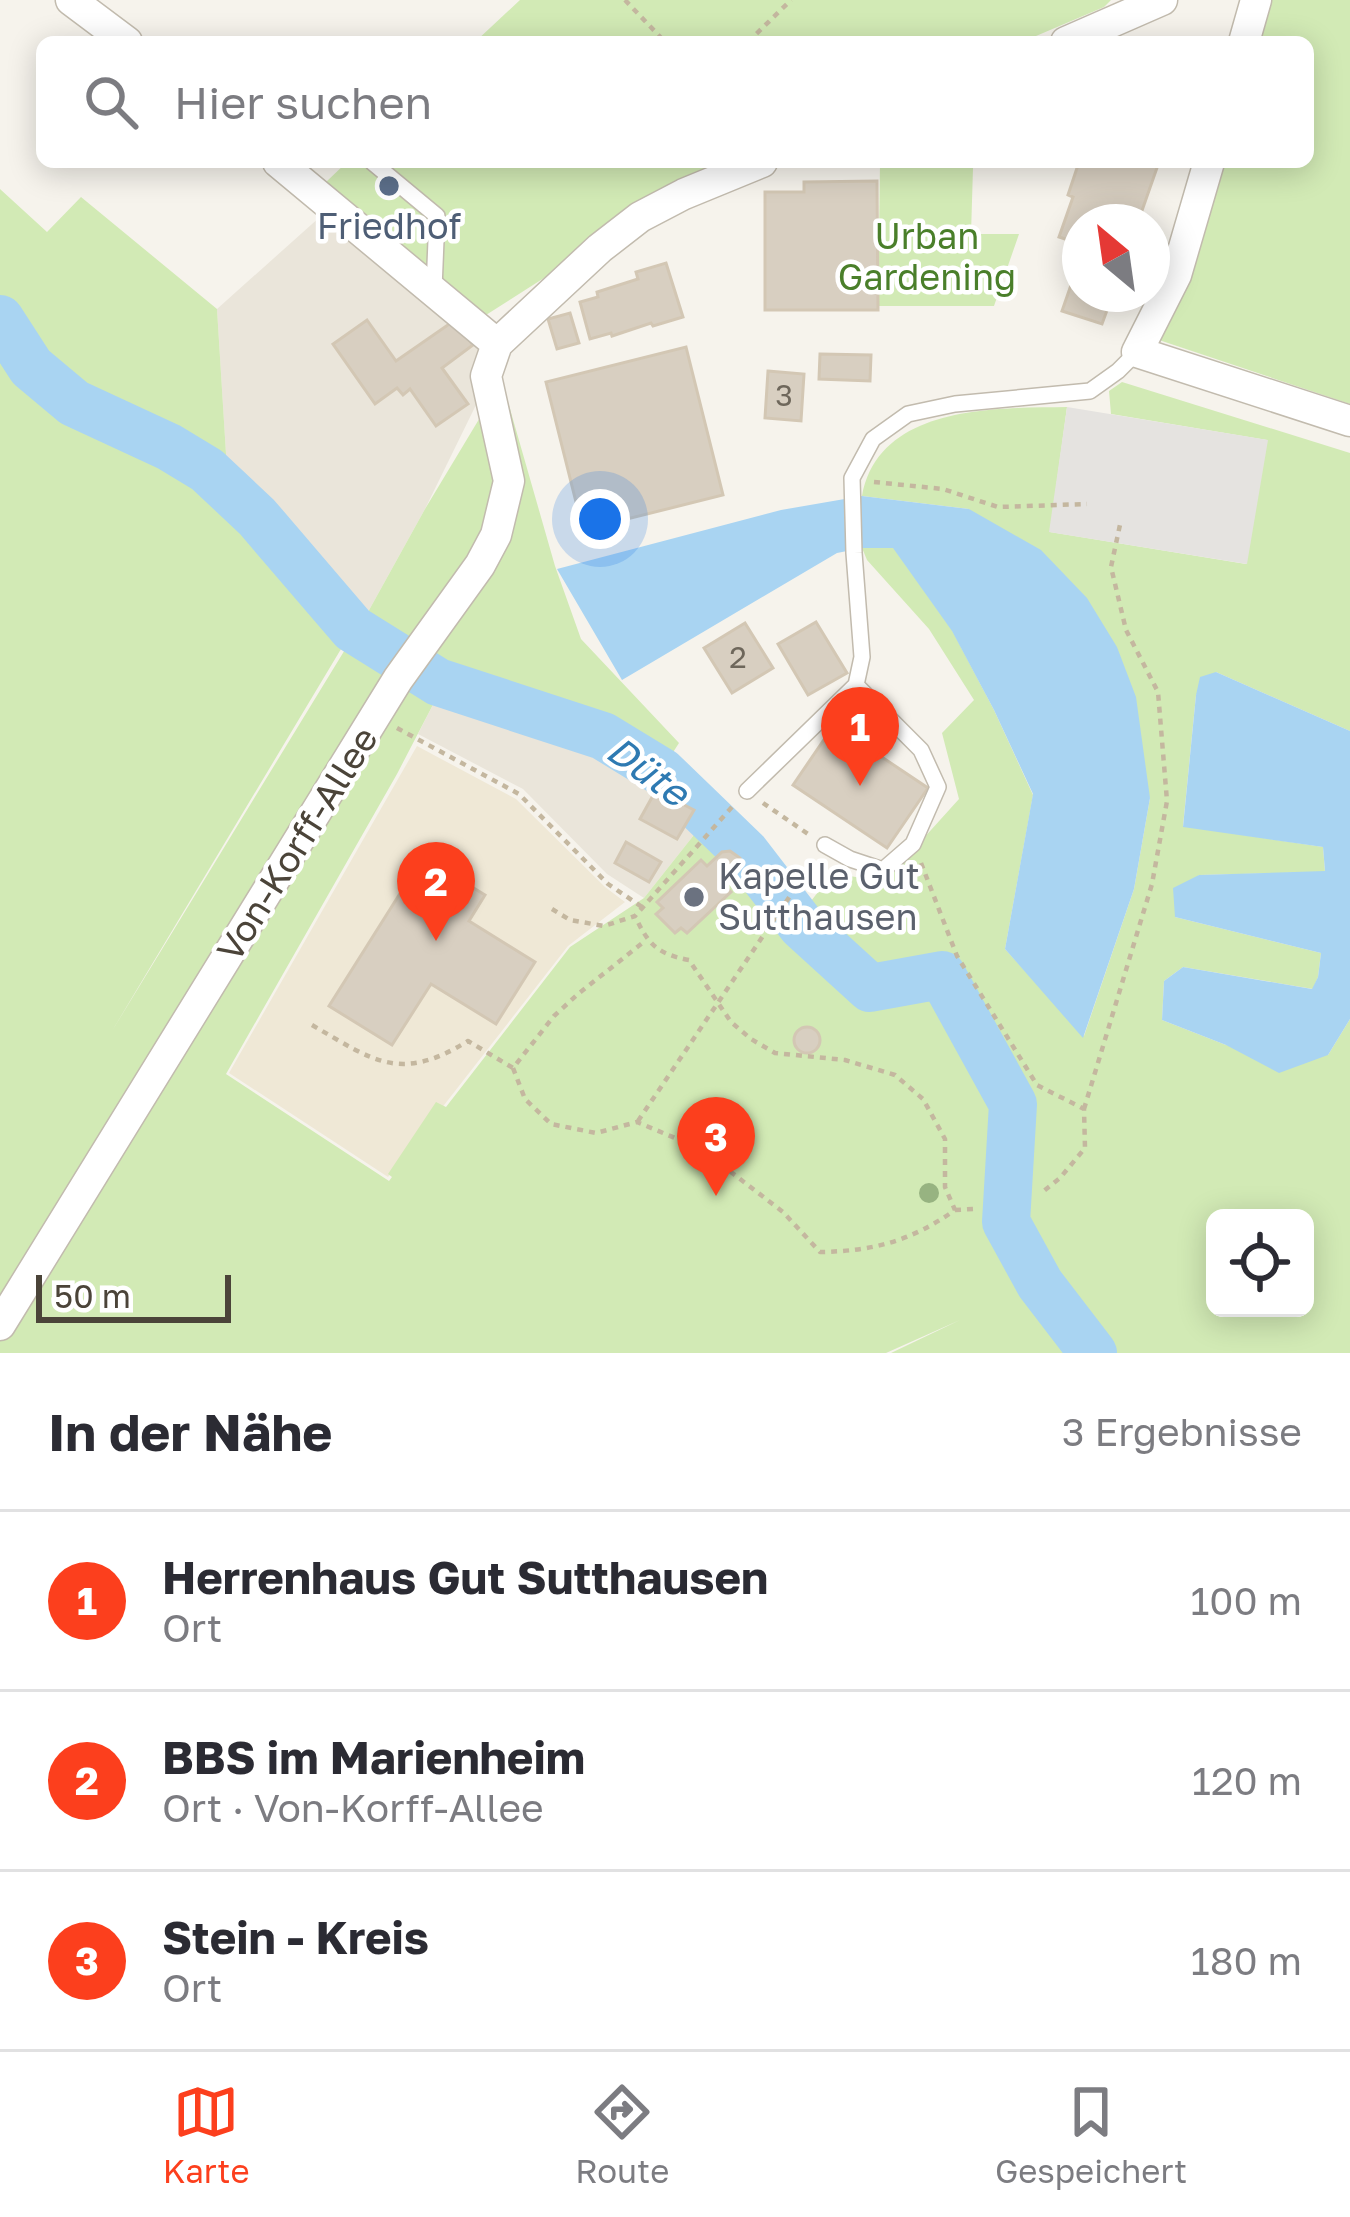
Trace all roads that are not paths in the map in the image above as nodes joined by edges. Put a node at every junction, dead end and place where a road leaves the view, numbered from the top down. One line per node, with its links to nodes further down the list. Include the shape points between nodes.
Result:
1 (71, 0): 4 (street)
2 (1162, 0): 5 (street)
3 (1256, 0): 6 (street)
4 (119, 36)
5 (1080, 36)
6 (1246, 36)
7 (285, 168): 11 (street)
8 (379, 168): 11 (lane, via 436,216)
9 (747, 168): 12 (street, via 640,217)
10 (1207, 168): 13 (street, via 1176,274)
11 (434, 292): 12 (street)
12 (497, 344): 18 (street, Von-Korff-Allee, via 486,376 509,481 496,535)
13 (1136, 352): 14 (street); 15 (lane, via 1090,391 908,414 873,439 852,487 862,657)
14 (1350, 421)
15 (856, 686): 16 (lane); 17 (lane, via 921,750 938,787 914,844 884,870)
16 (747, 791)
17 (824, 845)
18 (0, 1325)

